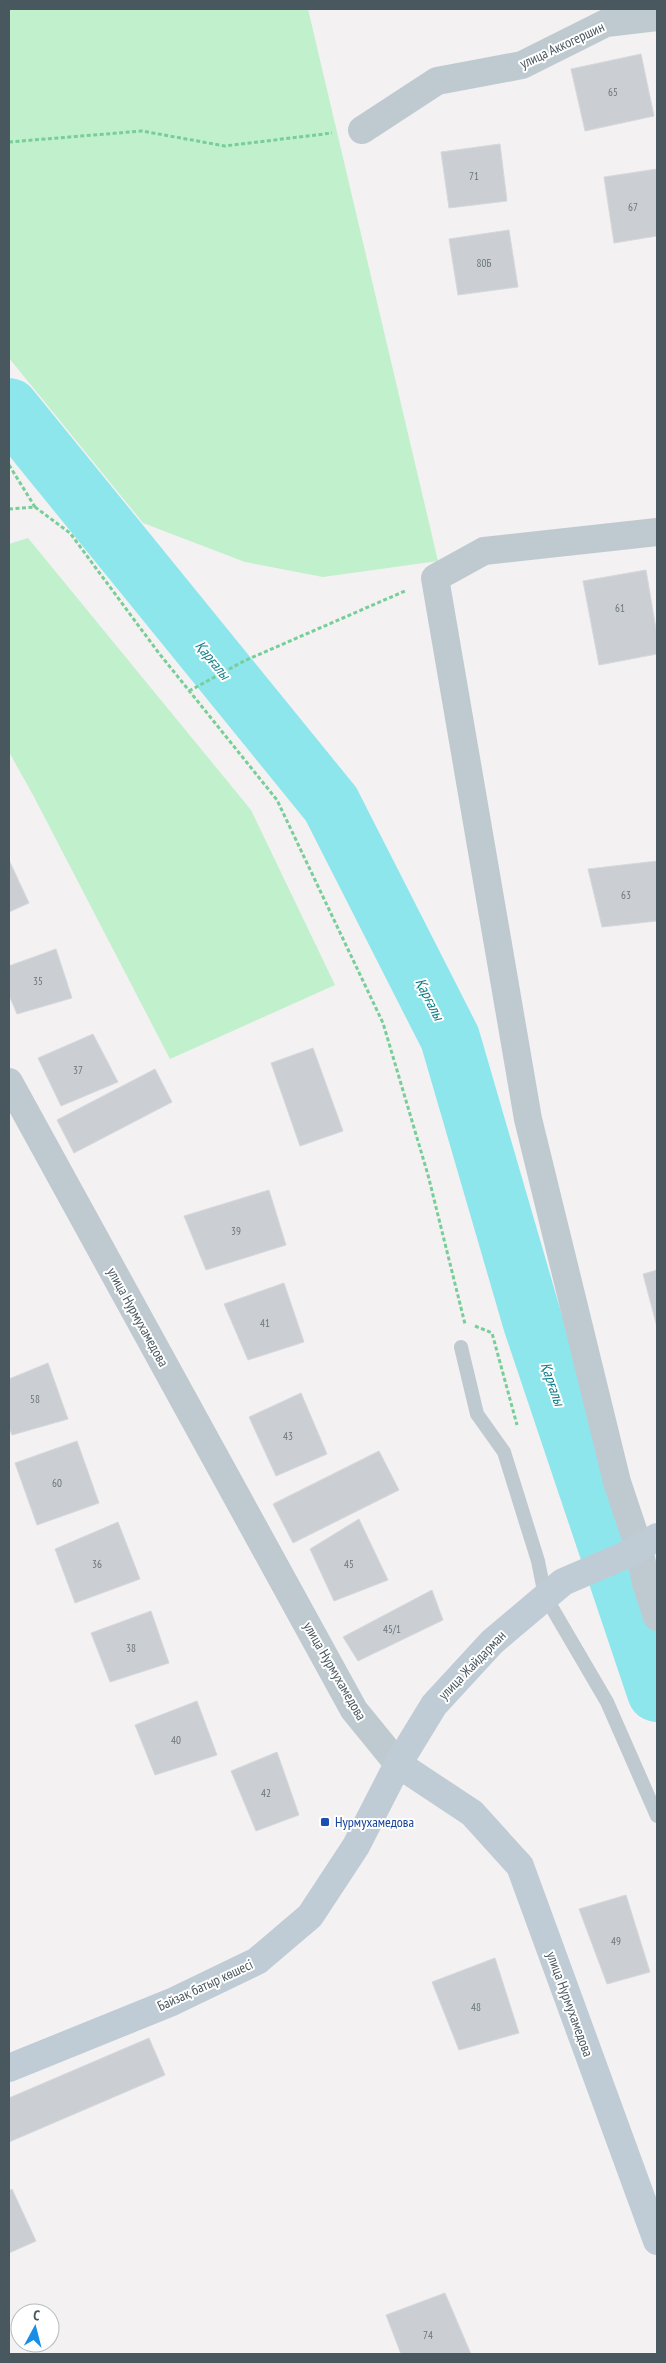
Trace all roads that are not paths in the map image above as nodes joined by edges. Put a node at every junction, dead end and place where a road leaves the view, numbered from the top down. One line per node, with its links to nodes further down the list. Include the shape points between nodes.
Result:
1 (657, 17): 2 (street, улица Аккогершин, via 606,23 522,65 437,81)
2 (362, 130)
3 (657, 532): 6 (street, via 484,551 435,578 528,1119 617,1482)
4 (9, 1082): 9 (street, улица Нурмухамедова, via 354,1710)
5 (462, 1347): 7 (lane, via 477,1414 504,1452 538,1561)
6 (641, 1546): 7 (street, улица Жайдарман); 8 (street, via 646,1583)
7 (554, 1589): 9 (street, улица Жайдарман, via 492,1642 434,1705); 10 (lane)
8 (657, 1617)
9 (398, 1764): 11 (street, Байзақ батыр көшесі, via 356,1846 310,1916 257,1961 172,2002); 12 (street, улица Нурмухамедова, via 472,1813 520,1866)
10 (657, 1816)
11 (9, 2068)
12 (657, 2241)

